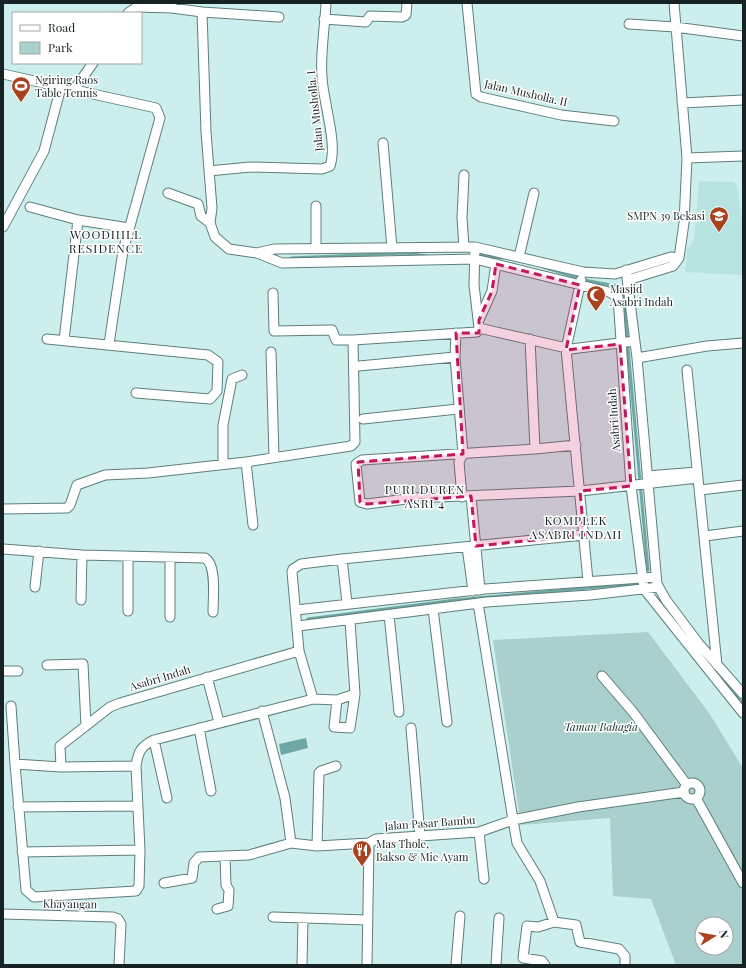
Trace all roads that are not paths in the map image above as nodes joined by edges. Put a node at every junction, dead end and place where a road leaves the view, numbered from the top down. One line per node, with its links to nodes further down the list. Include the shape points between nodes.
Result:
1 (326, 3): 9 (street, Jalan Musholla. I)
2 (406, 3): 9 (street, via 406,15 402,17 370,16 366,22)
3 (467, 3): 19 (street, Jalan Musholla. II, via 476,94 554,113)
4 (674, 3): 11 (street)
5 (172, 5): 6 (street, via 137,7); 7 (street)
6 (130, 12)
7 (202, 12): 8 (street); 23 (street)
8 (279, 17)
9 (324, 20): 23 (street, Jalan Musholla. I, via 322,77 329,118 332,158 330,166 322,169 250,167)
10 (629, 24): 11 (street)
11 (675, 27): 12 (street); 18 (street)
12 (743, 36)
13 (92, 64): 16 (street)
14 (3, 74): 15 (street)
15 (61, 87): 16 (street); 31 (street, via 44,151)
16 (74, 90): 32 (street, via 156,108 159,112 160,118)
17 (743, 100): 18 (street)
18 (682, 103): 22 (street)
19 (614, 121)
20 (383, 143): 35 (street)
21 (743, 156): 22 (street)
22 (687, 158): 39 (street, via 684,223)
23 (209, 171): 30 (street, via 212,208)
24 (464, 175): 33 (street)
25 (168, 193): 30 (street, via 198,204 201,216)
26 (534, 193): 38 (street)
27 (316, 206): 36 (street)
28 (30, 207): 29 (street)
29 (78, 220): 32 (street); 51 (street)
30 (210, 223): 37 (street, via 215,237 229,249)
31 (3, 227)
32 (129, 228): 55 (street, via 123,251)
33 (464, 247): 34 (street); 35 (street)
34 (475, 247): 38 (street); 40 (street)
35 (392, 248): 36 (street)
36 (316, 249): 37 (street, via 274,249)
37 (256, 253): 40 (street, via 282,263)
38 (519, 257): 43 (street)
39 (679, 258): 42 (street, via 671,257); 44 (street, via 673,266)
40 (475, 259): 41 (street); 47 (street, via 474,285)
41 (496, 264): 45 (street); 47 (street, via 492,291)
42 (626, 270): 43 (street, via 606,274); 44 (street)
43 (584, 272): 45 (street)
44 (628, 280): 53 (street)
45 (580, 285): 53 (street, Asabri Indah, via 609,292 618,297); 56 (street)
46 (273, 293): 52 (street, via 274,331 332,330 336,340)
47 (479, 324): 48 (street, via 474,333); 50 (street)
48 (456, 333): 52 (street); 58 (street)
49 (47, 339): 51 (street)
50 (530, 339): 56 (street); 67 (street)
51 (64, 340): 55 (street)
52 (353, 340): 69 (street, via 355,442 351,446)
53 (628, 343): 56 (street); 59 (street); 73 (street, Asabri Indah)
54 (743, 343): 59 (street, via 707,346)
55 (110, 344): 63 (street, via 208,355 218,362 217,391 210,399)
56 (566, 349): 66 (street)
57 (271, 352): 69 (street)
58 (455, 357): 60 (street); 64 (street)
59 (637, 358): 73 (street)
60 (359, 366)
61 (687, 370): 72 (street)
62 (242, 376): 71 (street, via 232,379 223,425)
63 (136, 393)
64 (458, 409): 65 (street); 68 (street)
65 (363, 419)
66 (576, 445): 67 (street); 76 (street)
67 (535, 450): 68 (street)
68 (463, 454): 77 (street, via 459,462); 77 (street, via 362,460 356,464 360,502 363,504 414,498)
69 (274, 457): 70 (street)
70 (246, 462): 71 (street); 79 (street)
71 (223, 463): 78 (street, via 148,473 105,475 77,485 67,508)
72 (698, 475): 73 (street); 75 (street)
73 (641, 483): 76 (street); 90 (street); 92 (street, Asabri Indah)
74 (743, 485): 75 (street)
75 (700, 490): 82 (street)
76 (580, 491): 77 (street); 81 (street)
77 (467, 496): 83 (street)
78 (3, 508)
79 (253, 524)
80 (743, 531): 82 (street)
81 (584, 535): 83 (street); 91 (street)
82 (705, 536): 108 (street)
83 (472, 546): 89 (street); 95 (street)
84 (3, 549): 85 (street)
85 (39, 552): 86 (street); 93 (street)
86 (82, 555): 87 (street); 96 (street)
87 (128, 557): 88 (street); 100 (street)
88 (170, 558): 101 (street, via 209,560 213,568); 103 (street)
89 (342, 559): 97 (street); 99 (street, via 301,564 293,569)
90 (656, 577): 92 (street); 94 (street)
91 (588, 581): 92 (street); 95 (street)
92 (643, 583): 94 (street); 95 (street); 120 (street)
93 (35, 587)
94 (659, 587): 108 (street, via 666,600)
95 (482, 595): 97 (street); 98 (street); 137 (street)
96 (81, 600)
97 (347, 603): 99 (street)
98 (433, 609): 102 (street); 122 (street)
99 (296, 610): 105 (street)
100 (128, 611)
101 (213, 612)
102 (389, 615): 104 (street); 119 (street)
103 (170, 617)
104 (350, 621): 105 (street); 113 (street)
105 (298, 626): 106 (street)
106 (299, 651): 112 (street, Asabri Indah); 115 (street)
107 (47, 665): 123 (street, via 83,664)
108 (717, 665): 114 (street)
109 (3, 671): 110 (street)
110 (18, 671)
111 (602, 676): 131 (street, via 633,712)
112 (207, 677): 121 (street); 123 (street, Asabri Indah, via 110,707)
113 (355, 694): 116 (street); 116 (street, via 350,728 334,727)
114 (743, 694)
115 (313, 699): 116 (street); 118 (street)
116 (337, 700)
117 (11, 706): 127 (street)
118 (262, 711): 121 (street); 140 (street, via 286,798)
119 (399, 712)
120 (743, 713)
121 (219, 722): 124 (street)
122 (447, 722)
123 (86, 726): 130 (street, Asabri Indah, via 60,746)
124 (199, 728): 126 (street); 132 (street)
125 (411, 728): 139 (street)
126 (154, 740): 128 (street, via 144,744 139,750); 133 (street)
127 (15, 764): 130 (street); 136 (street)
128 (136, 766): 130 (street); 135 (street)
129 (336, 766): 142 (street, via 319,773)
130 (61, 767)
131 (686, 788): 134 (street, via 690,798); 134 (street, via 693,783 698,787 699,793); 137 (street, Jalan Pasar Bambu)
132 (211, 791)
133 (167, 798)
134 (696, 798): 148 (street)
135 (138, 806): 136 (street); 143 (street)
136 (18, 807): 144 (street)
137 (514, 820): 138 (street, Jalan Pasar Bambu); 156 (street, via 518,843 540,881)
138 (479, 832): 139 (street, Jalan Pasar Bambu); 146 (street)
139 (420, 836): 141 (street, Jalan Pasar Bambu, via 376,839)
140 (291, 843): 142 (street, Jalan Pasar Bambu); 145 (street, via 249,855)
141 (369, 844): 142 (street, Jalan Pasar Bambu); 155 (street)
142 (317, 846)
143 (140, 850): 144 (street); 144 (street, via 136,891 34,897 26,890)
144 (22, 852)
145 (225, 856): 147 (street, via 199,857 194,863 192,878); 149 (street, via 228,906)
146 (484, 879)
147 (164, 883)
148 (743, 883)
149 (217, 909)
150 (3, 914): 157 (street, Khayangan, via 118,919 121,924)
151 (460, 916): 160 (street)
152 (273, 918): 154 (street)
153 (499, 918): 161 (street)
154 (303, 919): 155 (street); 158 (street)
155 (367, 920): 159 (street)
156 (554, 922): 162 (street, via 538,927 528,926 523,958 542,961); 163 (street, via 576,925 580,942 619,949 625,956)
157 (119, 965)
158 (302, 965)
159 (367, 965)
160 (455, 965)
161 (496, 965)
162 (545, 965)
163 (625, 965)

